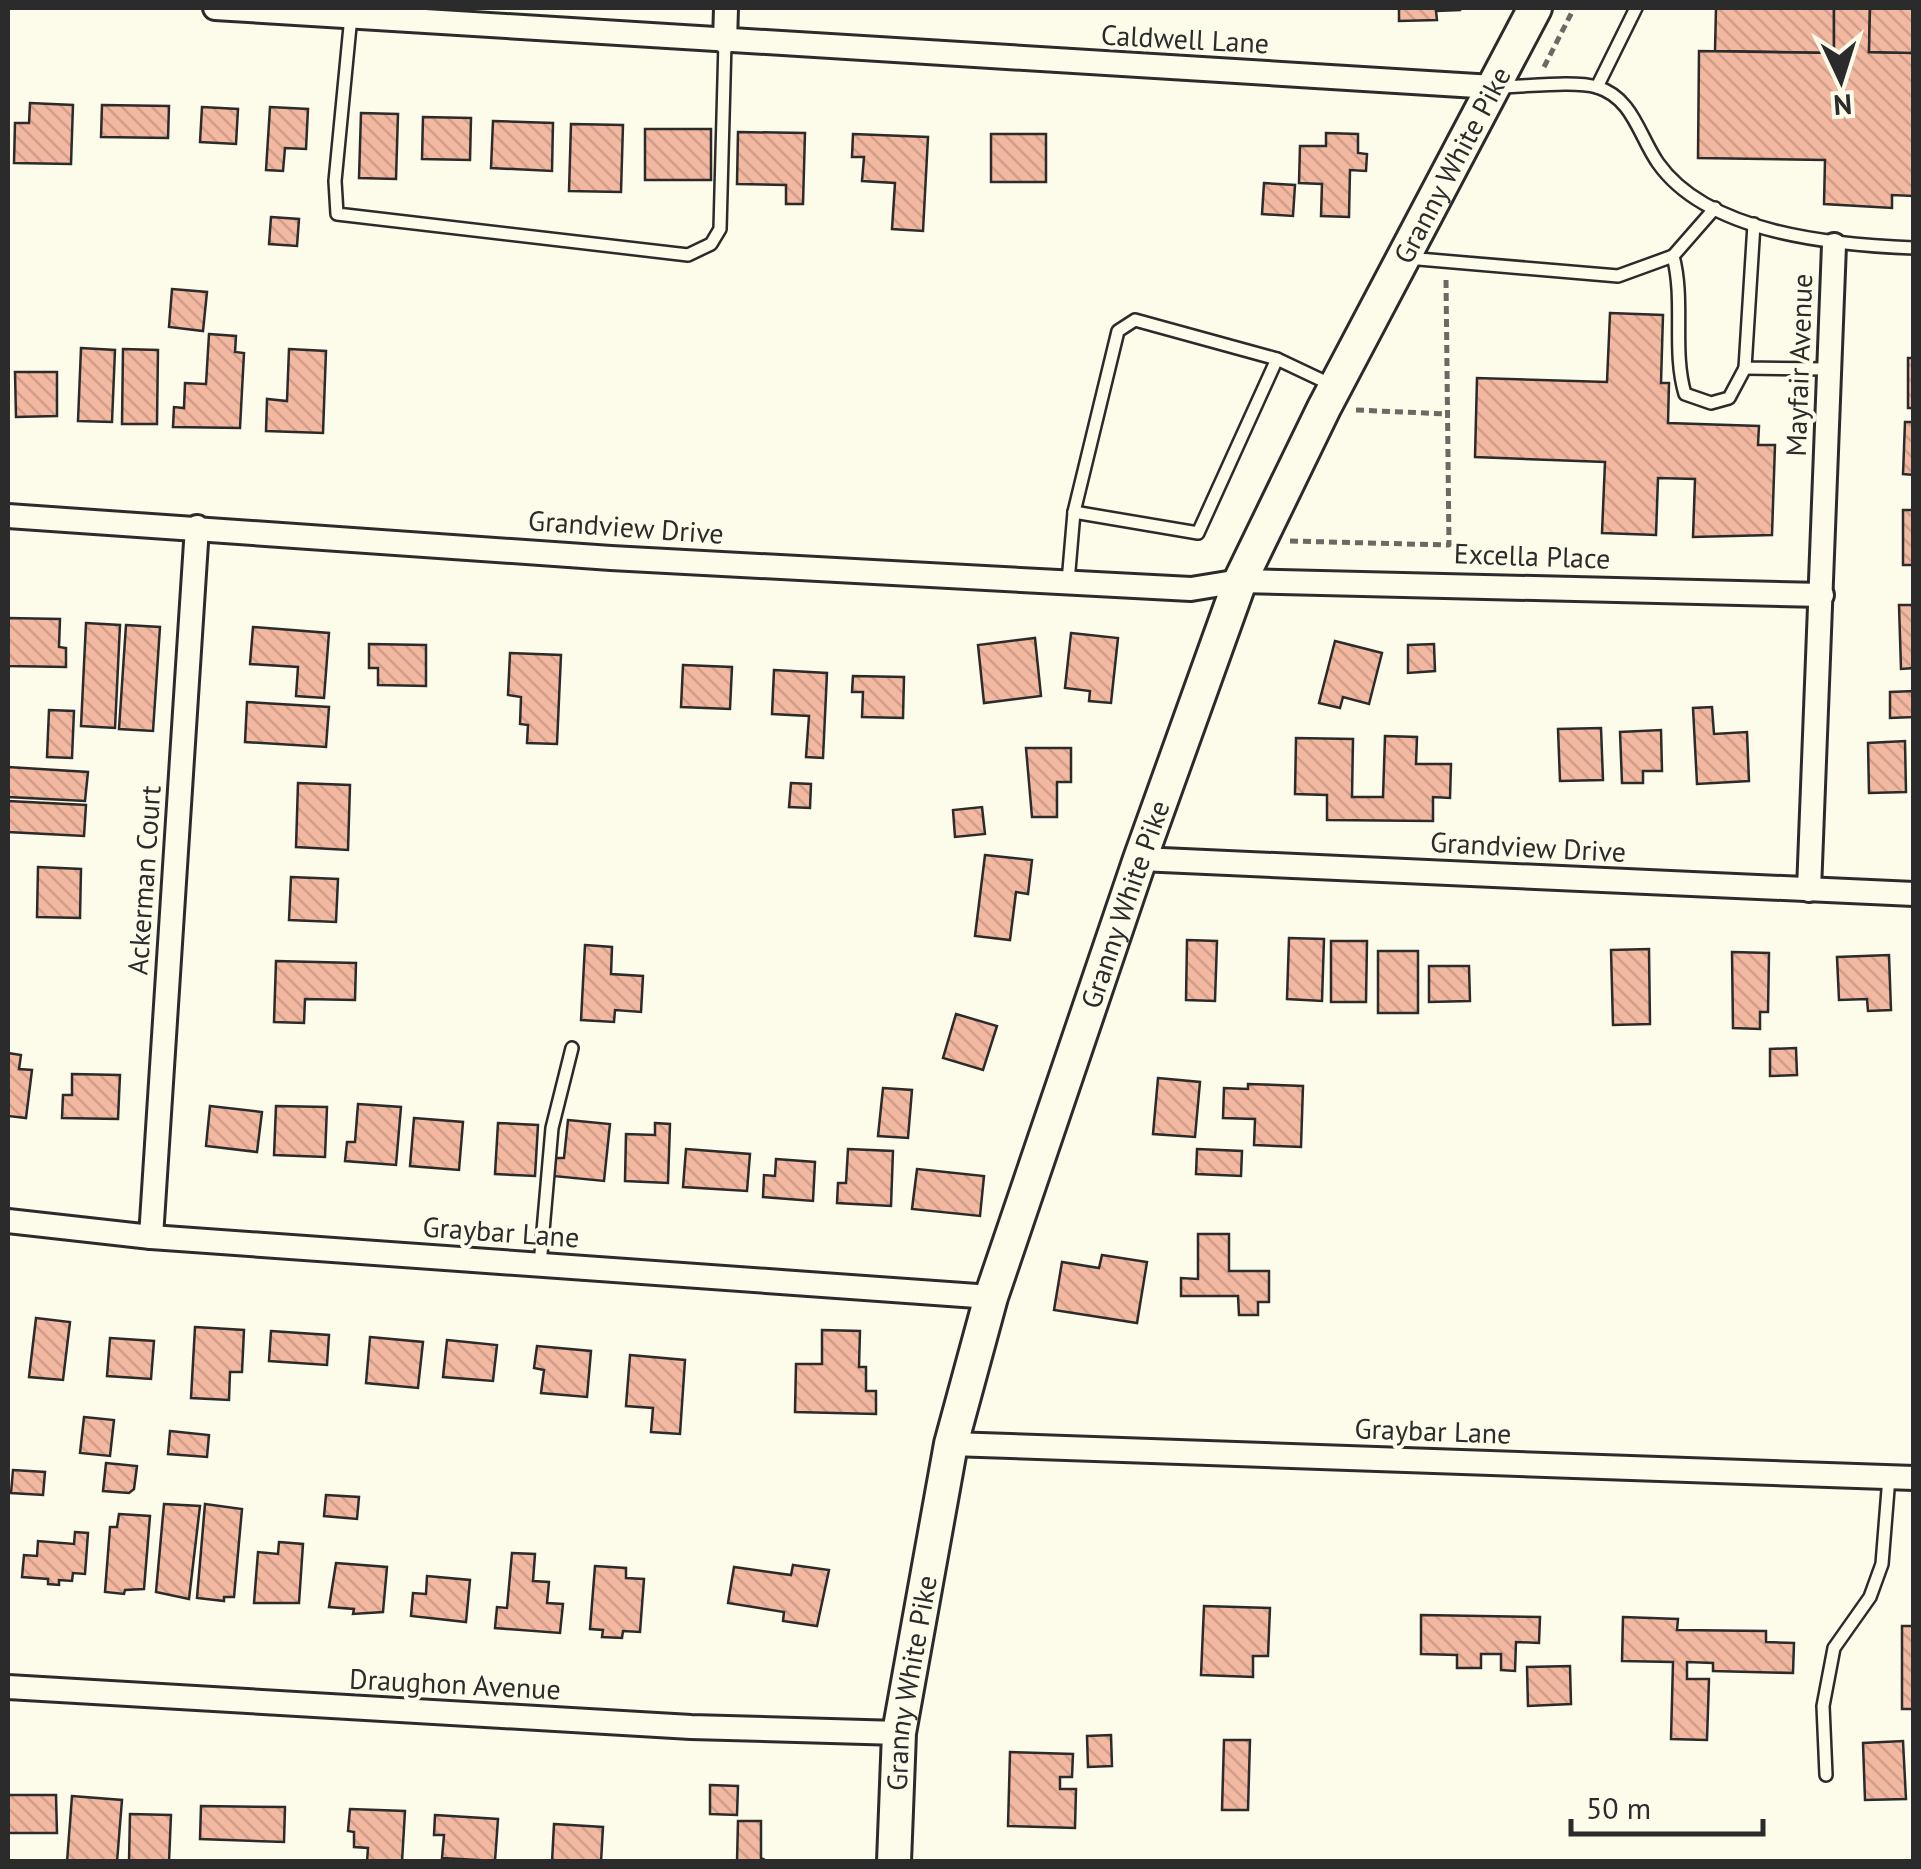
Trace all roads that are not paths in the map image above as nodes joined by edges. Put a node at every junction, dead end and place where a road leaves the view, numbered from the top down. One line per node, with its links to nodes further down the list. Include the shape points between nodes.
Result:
1 (215, 8): 5 (street, Caldwell Lane)
2 (726, 8): 6 (street)
3 (1535, 8): 7 (main road, Granny White Pike)
4 (1636, 8): 8 (lane)
5 (351, 16): 6 (street, Caldwell Lane); 6 (lane, via 338,214 688,255 711,244 720,229)
6 (725, 42): 7 (street, Caldwell Lane)
7 (1493, 87): 8 (lane); 14 (main road, Granny White Pike)
8 (1597, 87): 9 (lane, Mayfair Avenue, via 1628,107 1659,166)
9 (1715, 208): 10 (lane, Mayfair Avenue); 13 (lane)
10 (1754, 224): 11 (lane, Mayfair Avenue); 16 (lane)
11 (1834, 245): 12 (lane); 17 (street, Mayfair Avenue)
12 (1914, 248)
13 (1673, 256): 14 (lane, via 1618,276); 16 (lane, via 1685,394 1711,404 1729,398)
14 (1407, 258): 18 (main road, Granny White Pike)
15 (1277, 359): 18 (lane); 19 (lane, via 1198,533); 19 (lane, via 1134,320 1118,332)
16 (1746, 368): 17 (lane)
17 (1829, 369): 24 (street, Mayfair Avenue)
18 (1330, 398): 23 (main road, Granny White Pike)
19 (1074, 512): 22 (lane)
20 (8, 516): 21 (street, Grandview Drive)
21 (197, 527): 22 (street, Grandview Drive); 30 (street, Ackerman Court)
22 (1068, 582): 23 (street, Grandview Drive, via 1191,589)
23 (1240, 582): 24 (street, Excella Place); 25 (main road, Granny White Pike)
24 (1822, 595): 26 (street, Mayfair Avenue)
25 (1140, 859): 26 (street, Grandview Drive); 32 (main road, Granny White Pike)
26 (1809, 890): 27 (street, Grandview Drive)
27 (1914, 894)
28 (572, 1048): 31 (lane, via 552,1128)
29 (8, 1221): 30 (street, Graybar Lane)
30 (151, 1237): 31 (street, Graybar Lane)
31 (540, 1265): 32 (street, Graybar Lane)
32 (991, 1297): 33 (main road, Granny White Pike)
33 (951, 1444): 34 (street, Graybar Lane); 37 (main road, Granny White Pike)
34 (1889, 1477): 35 (street, Graybar Lane); 38 (lane, via 1882,1564 1870,1597 1834,1648 1824,1706)
35 (1914, 1478)
36 (8, 1688): 37 (street, Draughon Avenue, via 692,1728)
37 (899, 1732): 39 (main road, Granny White Pike)
38 (1826, 1775)
39 (894, 1862)

